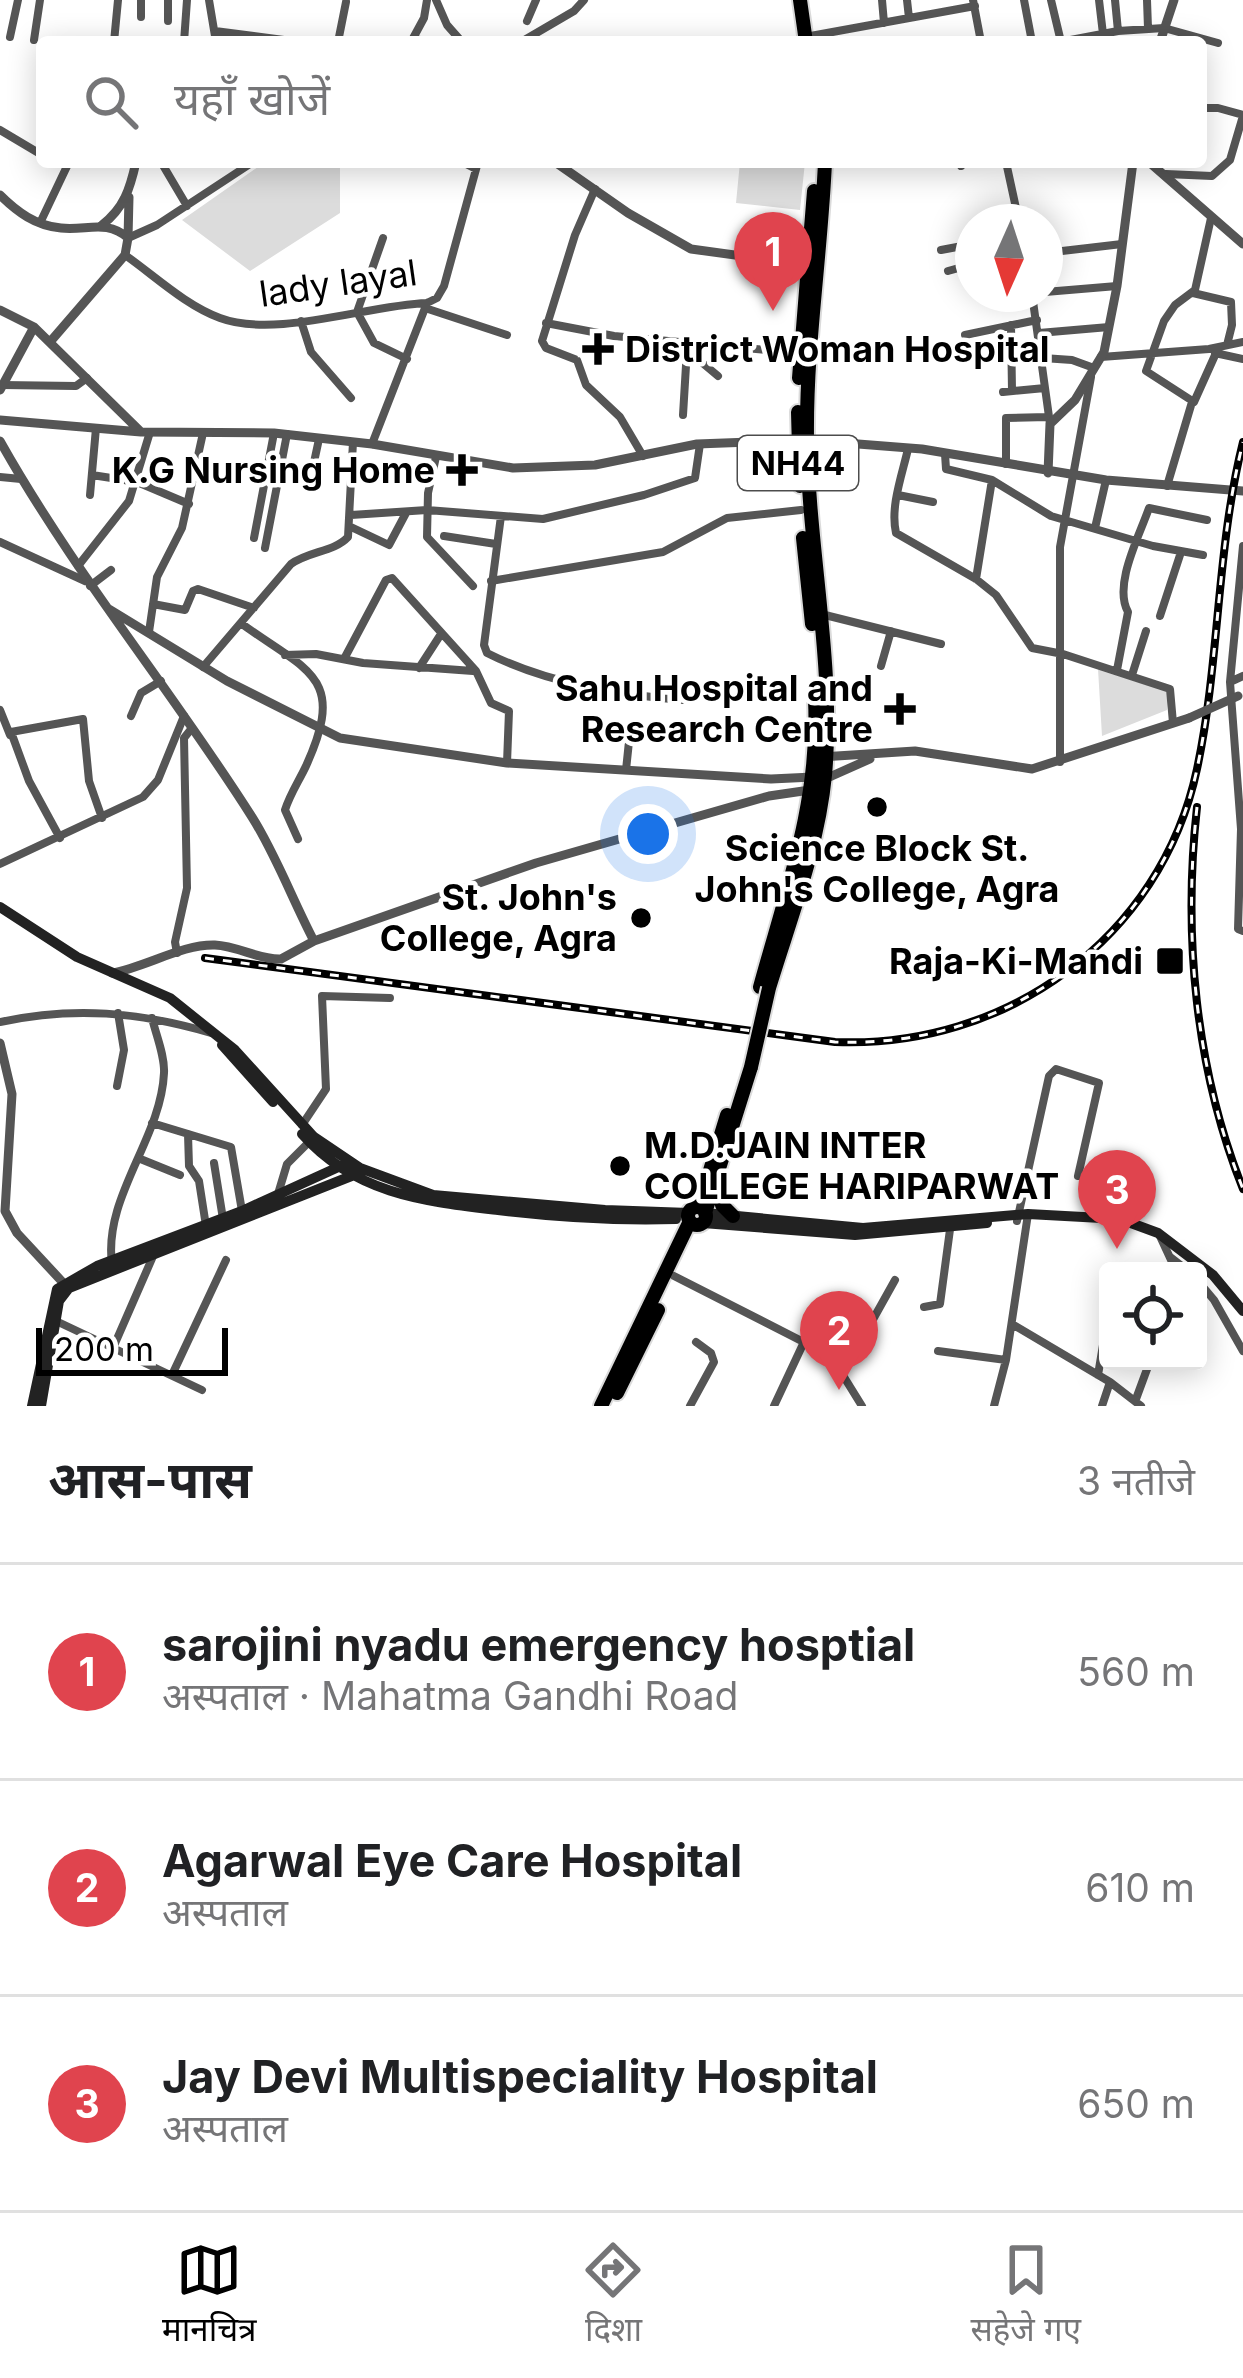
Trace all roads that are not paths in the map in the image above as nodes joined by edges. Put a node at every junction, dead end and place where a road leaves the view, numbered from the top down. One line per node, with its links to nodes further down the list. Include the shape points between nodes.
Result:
1 (18, 0): 46 (street)
2 (40, 0): 47 (street)
3 (118, 0): 31 (street)
4 (141, 0): 22 (street)
5 (168, 0): 24 (street)
6 (187, 0): 32 (street)
7 (209, 0): 33 (street)
8 (430, 0): 35 (street); 36 (street)
9 (536, 0): 25 (street)
10 (584, 0): 37 (street)
11 (804, 0): 38 (highway)
12 (882, 0): 26 (street)
13 (907, 0): 23 (street)
14 (1024, 0): 41 (street)
15 (1051, 0): 42 (street)
16 (1099, 0): 30 (street)
17 (1115, 0): 29 (street)
18 (1147, 0): 27 (street)
19 (1174, 0): 28 (street)
20 (346, 2): 34 (street)
21 (974, 3): 23 (street); 40 (street)
22 (141, 17)
23 (910, 18): 26 (street)
24 (168, 21)
25 (527, 21)
26 (884, 23): 39 (street)
27 (1148, 28): 28 (street); 29 (street)
28 (1164, 28): 44 (street); 45 (street)
29 (1118, 31): 30 (street)
30 (1103, 34): 43 (street)
31 (115, 36)
32 (184, 36)
33 (216, 36)
34 (339, 36)
35 (418, 36)
36 (457, 36)
37 (532, 36)
38 (810, 36)
39 (824, 36)
40 (980, 36)
41 (1031, 36)
42 (1060, 36)
43 (1092, 36)
44 (1162, 36)
45 (1193, 36)
46 (10, 37)
47 (34, 40)
48 (1207, 40): 49 (street)
49 (1218, 43)
50 (1207, 108): 51 (street)
51 (1243, 115): 65 (street, via 1230,160 1212,176)
52 (0, 130): 53 (street)
53 (36, 151)
54 (67, 168): 72 (street)
55 (135, 168): 67 (street)
56 (165, 168): 70 (street)
57 (244, 168): 70 (street)
58 (476, 168): 88 (street, lady layal, via 444,286)
59 (564, 168): 66 (street)
60 (820, 168): 82 (highway, NH44)
61 (821, 168): 128 (highway, NH44)
62 (1007, 168): 69 (street)
63 (1132, 168): 76 (street)
64 (1156, 168): 65 (street)
65 (1164, 174): 71 (street)
66 (595, 189): 82 (street, via 691,249); 94 (street)
67 (130, 191): 73 (street); 74 (street)
68 (0, 195): 72 (street)
69 (1015, 204)
70 (188, 206): 74 (street)
71 (1211, 218): 77 (street); 87 (street)
72 (40, 223): 73 (street)
73 (102, 225): 74 (street)
74 (128, 238): 81 (street)
75 (383, 238): 90 (street)
76 (1122, 244): 80 (street); 85 (street)
77 (1243, 244)
78 (955, 247): 79 (street)
79 (941, 250)
80 (1063, 251)
81 (125, 255): 93 (street, lady layal, via 218,317); 102 (street)
82 (807, 265): 108 (highway, NH44)
83 (955, 270): 84 (street)
84 (948, 272)
85 (1117, 286): 86 (street); 98 (street)
86 (1063, 290)
87 (1192, 292): 95 (street, via 1231,302); 106 (street, via 1171,310)
88 (426, 306): 90 (street, lady layal); 100 (street); 111 (street)
89 (0, 310): 97 (street)
90 (357, 312): 93 (street, lady layal); 111 (street, via 374,343)
91 (1035, 312): 92 (street)
92 (1036, 320): 96 (street); 99 (street)
93 (301, 321): 118 (street, via 316,361)
94 (546, 323): 105 (street); 135 (street, via 543,345 577,360 586,385 625,423)
95 (1238, 324): 104 (street)
96 (1011, 325): 101 (street); 117 (street, via 1007,392)
97 (34, 327): 102 (street); 116 (street)
98 (1109, 327): 99 (street); 109 (street)
99 (1039, 333): 110 (street)
100 (507, 335)
101 (965, 335)
102 (50, 342): 115 (street)
103 (1243, 342): 104 (street)
104 (1227, 345): 107 (street)
105 (685, 346): 108 (street); 114 (street); 120 (street)
106 (1151, 351): 107 (street); 109 (street); 119 (street, via 1146,371)
107 (1212, 351): 112 (street); 119 (street)
108 (800, 352): 128 (highway, NH44)
109 (1101, 357): 113 (street)
110 (1043, 358): 113 (street, via 1072,360); 117 (street)
111 (407, 359): 132 (street)
112 (1243, 359)
113 (1092, 373): 122 (street); 141 (street)
114 (718, 376)
115 (87, 378): 116 (street, via 76,386); 124 (street)
116 (1, 387)
117 (1045, 388): 122 (street)
118 (351, 398)
119 (1192, 402): 147 (street)
120 (683, 415)
121 (0, 420): 123 (street)
122 (1049, 420): 137 (street, via 1006,418); 138 (street)
123 (96, 428): 124 (street); 139 (street)
124 (145, 432): 125 (street); 146 (street)
125 (203, 433): 126 (street); 152 (street)
126 (281, 434): 127 (street); 163 (street); 168 (street)
127 (319, 439): 130 (street); 140 (street)
128 (802, 440): 131 (street); 133 (street); 154 (highway, NH44); 181 (highway, NH44)
129 (0, 441): 143 (street)
130 (352, 442): 132 (street); 156 (street)
131 (700, 444): 135 (street); 157 (street, via 698,474 690,480 553,517)
132 (372, 445): 136 (street)
133 (908, 449): 134 (street); 149 (street)
134 (945, 454): 137 (street); 144 (street, via 946,469)
135 (643, 456): 136 (street, via 534,469)
136 (436, 457): 153 (street)
137 (1006, 466): 138 (street)
138 (1048, 473): 141 (street)
139 (92, 475): 146 (street); 150 (street)
140 (311, 476)
141 (1074, 476): 145 (street); 159 (street)
142 (0, 477): 143 (street)
143 (21, 479): 171 (street)
144 (992, 480): 159 (street); 173 (street)
145 (1106, 480): 147 (street); 161 (street)
146 (137, 482): 152 (street); 171 (street)
147 (1167, 486): 148 (street)
148 (1243, 491)
149 (898, 495): 151 (street); 173 (street, via 896,533)
150 (90, 496)
151 (933, 502)
152 (189, 504): 177 (street)
153 (428, 510): 155 (street); 157 (street); 176 (street, via 428,537)
154 (801, 510): 174 (street, via 727,518 663,553); 213 (highway, NH44)
155 (406, 512): 156 (street); 160 (street, via 388,544)
156 (351, 515): 160 (street)
157 (501, 516): 166 (street)
158 (1207, 520): 164 (street, via 1150,506)
159 (1065, 521): 161 (street); 189 (street)
160 (351, 527): 179 (street, via 344,543 291,564)
161 (1095, 528): 164 (street)
162 (444, 536): 166 (street)
163 (254, 538)
164 (1138, 540): 169 (street); 195 (street, via 1122,601 1128,611)
165 (0, 542): 175 (street)
166 (496, 544): 174 (street)
167 (1243, 546): 178 (street)
168 (265, 548)
169 (1181, 552): 170 (street); 182 (street)
170 (1203, 555)
171 (77, 568): 175 (street)
172 (111, 570): 175 (street)
173 (976, 579): 189 (street, via 1032,648)
174 (491, 581): 201 (street, via 484,645 493,656 618,692 682,700 692,690)
175 (87, 584): 180 (street)
176 (473, 586)
177 (153, 604): 179 (street, via 185,610 198,589); 186 (street)
178 (1239, 604): 200 (street)
179 (254, 608): 183 (street)
180 (109, 609): 186 (street); 199 (street)
181 (820, 614): 184 (street); 213 (highway, NH44)
182 (1160, 616)
183 (242, 624): 190 (street); 193 (street)
184 (891, 631): 188 (street); 192 (street)
185 (1146, 631): 197 (street)
186 (149, 632): 193 (street)
187 (441, 634): 191 (street, via 389,578); 194 (street); 196 (street)
188 (941, 644)
189 (1063, 654): 195 (street); 214 (street)
190 (284, 655): 191 (street); 208 (street, via 319,681)
191 (344, 659): 194 (street)
192 (880, 666)
193 (203, 667): 208 (street)
194 (419, 668): 196 (street)
195 (1117, 670): 197 (street)
196 (476, 671): 215 (street, via 491,703 509,711)
197 (1132, 675): 206 (street, via 1172,690)
198 (1243, 676): 200 (street)
199 (161, 681): 204 (street, via 141,693); 205 (street)
200 (1230, 682): 211 (street)
201 (719, 692)
202 (1240, 695): 206 (street, bridge)
203 (0, 710): 210 (street)
204 (131, 716)
205 (184, 716): 207 (street); 220 (street, via 155,783)
206 (1173, 723): 214 (street)
207 (192, 728): 227 (street, via 255,822); 228 (street, via 184,738 187,888)
208 (320, 731): 215 (street); 223 (street, via 286,810)
209 (630, 732): 216 (street)
210 (10, 735)
211 (1238, 747): 221 (street)
212 (880, 755): 213 (street); 214 (street, via 915,751 1032,769); 218 (street)
213 (820, 757): 218 (highway, NH44)
214 (1060, 762)
215 (507, 763): 216 (street)
216 (626, 770): 217 (street)
217 (784, 778): 218 (street); 219 (street)
218 (816, 782): 219 (street); 236 (highway, NH44, bridge, via 812,847)
219 (786, 793): 227 (street, via 536,863)
220 (102, 818): 222 (street); 222 (street, via 88,782 82,719 11,732)
221 (1242, 830): 226 (street)
222 (60, 838): 224 (street)
223 (298, 839)
224 (0, 864)
225 (0, 907): 229 (main road)
226 (1243, 931)
227 (314, 941): 228 (street, via 273,960 220,945)
228 (177, 954): 229 (street)
229 (112, 973): 234 (main road, via 170,998)
230 (390, 998): 239 (street, via 322,996 326,1089)
231 (118, 1013): 232 (street); 233 (street, via 52,1011); 237 (street, via 124,1050)
232 (152, 1018): 234 (street); 238 (street, via 164,1073)
233 (0, 1022)
234 (216, 1037): 239 (main road); 241 (main road)
235 (0, 1043): 245 (street, via 12,1094)
236 (747, 1066): 249 (highway, NH44); 253 (highway, NH44)
237 (116, 1086)
238 (152, 1123): 240 (street); 242 (street)
239 (302, 1125): 241 (main road)
240 (188, 1134): 251 (street, via 233,1150); 257 (street)
241 (311, 1139): 244 (main road); 250 (street, via 286,1164)
242 (138, 1158): 247 (street); 265 (street)
243 (214, 1163): 255 (street)
244 (345, 1164): 246 (main road); 250 (main road)
245 (3, 1166): 268 (street, via 4,1211)
246 (357, 1172): 253 (main road, via 450,1206 618,1220); 255 (main road)
247 (180, 1174)
248 (1078, 1176): 254 (street, via 1099,1083 1056,1069)
249 (718, 1178): 252 (highway, via 720,1200); 253 (highway, NH44)
250 (278, 1194): 251 (main road)
251 (242, 1211): 255 (main road)
252 (733, 1216): 253 (main road); 258 (main road)
253 (696, 1217): 258 (main road); 266 (highway, NH44); 289 (highway, NH44)
254 (1025, 1217): 256 (main road); 259 (main road, via 1120,1219); 273 (street)
255 (224, 1222): 257 (main road)
256 (951, 1223): 258 (main road); 270 (street, via 940,1304)
257 (207, 1229): 260 (main road); 265 (main road)
258 (822, 1229)
259 (1159, 1233): 261 (street); 271 (main road)
260 (155, 1253): 265 (main road); 276 (street)
261 (1169, 1256): 263 (street); 264 (street)
262 (226, 1260): 282 (street)
263 (1169, 1262)
264 (1177, 1262)
265 (112, 1264): 268 (main road)
266 (674, 1276): 275 (street); 290 (highway, NH44)
267 (895, 1280): 283 (street)
268 (67, 1286): 272 (main road); 288 (main road, via 52,1300)
269 (1207, 1292): 277 (street)
270 (924, 1307)
271 (1243, 1311)
272 (56, 1322): 276 (street); 288 (main road)
273 (1012, 1324): 279 (street); 284 (street)
274 (696, 1342): 291 (street, via 714,1362)
275 (804, 1342): 283 (street, via 831,1356); 292 (street)
276 (113, 1348): 282 (street)
277 (1243, 1351)
278 (938, 1352): 279 (street)
279 (1006, 1360): 294 (street)
280 (1099, 1370): 284 (street)
281 (1147, 1370): 287 (street)
282 (172, 1375): 286 (street)
283 (842, 1375): 293 (street)
284 (1098, 1376): 285 (street)
285 (1110, 1382): 287 (street); 295 (street)
286 (202, 1390)
287 (1138, 1403)
288 (37, 1406)
289 (601, 1406)
290 (611, 1406)
291 (690, 1406)
292 (774, 1406)
293 (862, 1406)
294 (994, 1406)
295 (1102, 1406)

